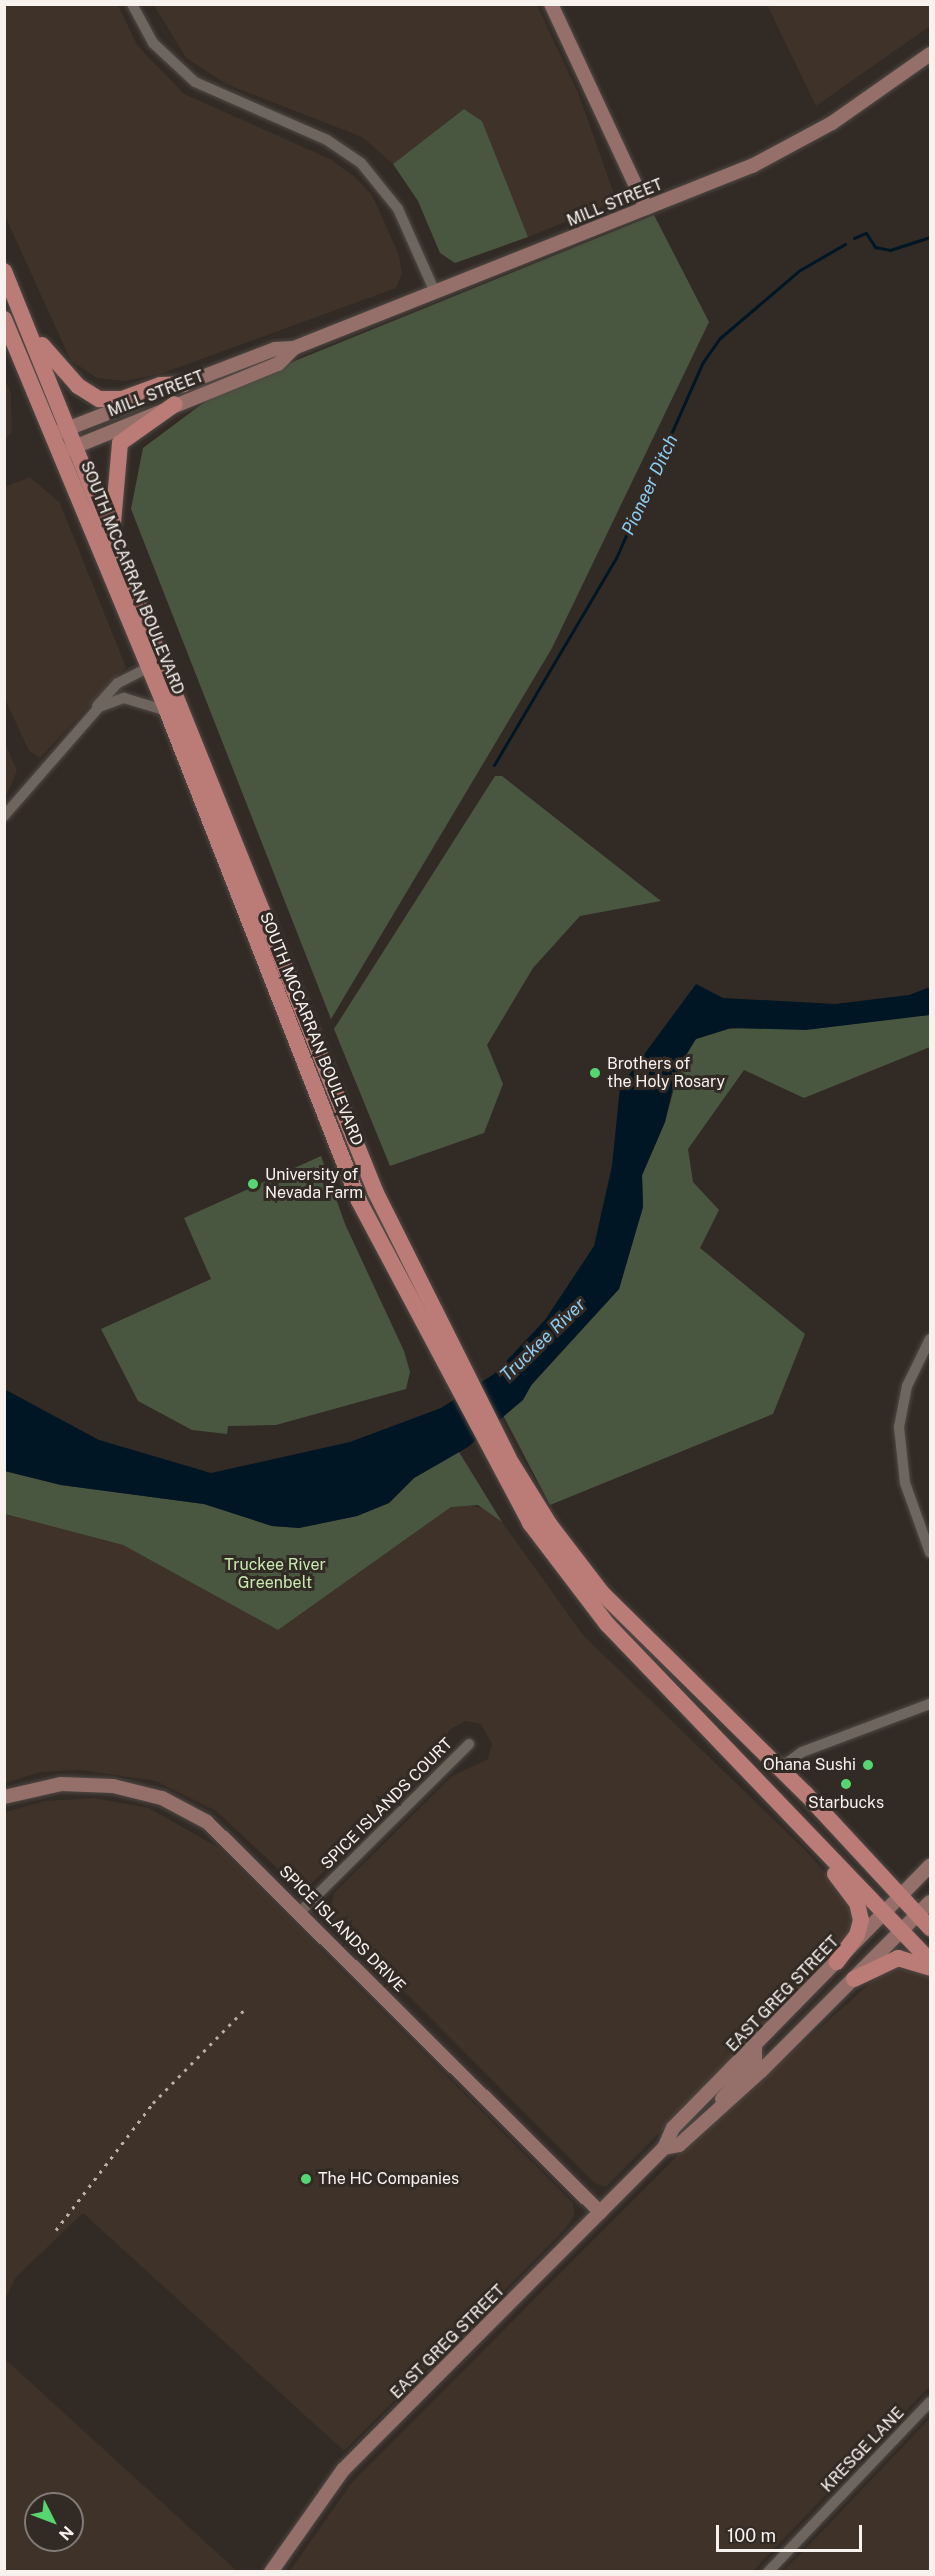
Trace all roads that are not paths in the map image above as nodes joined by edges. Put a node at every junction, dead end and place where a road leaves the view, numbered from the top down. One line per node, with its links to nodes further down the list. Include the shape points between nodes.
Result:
1 (132, 4): 6 (street, via 163,56 195,82 327,140 362,163 398,209)
2 (551, 4): 4 (main road)
3 (930, 54): 4 (main road, MILL STREET, via 804,140)
4 (646, 208): 6 (main road, MILL STREET)
5 (4, 271): 8 (main road, SOUTH MCCARRAN BOULEVARD)
6 (435, 292): 9 (main road, MILL STREET)
7 (4, 319): 13 (main road, SOUTH MCCARRAN BOULEVARD)
8 (30, 331): 10 (main road, via 78,386 99,399 122,399 160,384); 12 (main road, SOUTH MCCARRAN BOULEVARD)
9 (294, 348): 10 (main road, MILL STREET, via 275,349); 11 (main road, MILL STREET, via 278,364)
10 (184, 384): 12 (main road, MILL STREET)
11 (175, 404): 14 (main road, MILL STREET); 16 (main road, via 120,443)
12 (71, 426): 13 (main road, MILL STREET); 14 (main road, SOUTH MCCARRAN BOULEVARD)
13 (53, 434): 15 (main road, SOUTH MCCARRAN BOULEVARD)
14 (78, 444): 15 (main road, MILL STREET); 16 (main road, SOUTH MCCARRAN BOULEVARD)
15 (61, 453): 17 (main road, SOUTH MCCARRAN BOULEVARD)
16 (114, 536): 21 (main road, SOUTH MCCARRAN BOULEVARD)
17 (149, 667): 18 (main road, SOUTH MCCARRAN BOULEVARD); 19 (street, via 112,688)
18 (167, 711): 19 (street, via 124,698); 22 (main road, SOUTH MCCARRAN BOULEVARD)
19 (94, 712): 20 (street)
20 (4, 816)
21 (352, 1132): 22 (main road); 24 (main road, SOUTH MCCARRAN BOULEVARD)
22 (335, 1140): 24 (main road, SOUTH MCCARRAN BOULEVARD, via 383,1251)
23 (930, 1339): 26 (street, via 907,1386 899,1437 905,1483)
24 (453, 1365): 25 (main road, SOUTH MCCARRAN BOULEVARD)
25 (500, 1454): 29 (main road, SOUTH MCCARRAN BOULEVARD, via 590,1579); 31 (main road, SOUTH MCCARRAN BOULEVARD, via 530,1523 580,1593)
26 (930, 1552)
27 (930, 1704): 29 (street, via 802,1752)
28 (469, 1744): 35 (street, SPICE ISLANDS COURT)
29 (780, 1768): 33 (main road, SOUTH MCCARRAN BOULEVARD)
30 (4, 1797): 35 (main road, SPICE ISLANDS DRIVE, via 78,1784 162,1798 222,1833)
31 (778, 1800): 36 (main road, SOUTH MCCARRAN BOULEVARD); 41 (main road, via 860,1909 857,1935)
32 (930, 1866): 33 (main road, EAST GREG STREET)
33 (901, 1896): 36 (main road, EAST GREG STREET); 37 (main road, SOUTH MCCARRAN BOULEVARD)
34 (930, 1902): 37 (main road, EAST GREG STREET)
35 (301, 1911): 47 (main road, SPICE ISLANDS DRIVE)
36 (885, 1913): 39 (main road, SOUTH MCCARRAN BOULEVARD); 41 (main road, EAST GREG STREET)
37 (918, 1915): 38 (main road, SOUTH MCCARRAN BOULEVARD); 39 (main road, EAST GREG STREET)
38 (930, 1928)
39 (902, 1931): 40 (main road, SOUTH MCCARRAN BOULEVARD); 43 (main road, EAST GREG STREET)
40 (930, 1961)
41 (837, 1962): 44 (main road, EAST GREG STREET)
42 (930, 1968): 43 (main road, via 898,1958)
43 (854, 1979): 45 (main road, EAST GREG STREET)
44 (755, 2046): 45 (main road, via 755,2060); 46 (main road, EAST GREG STREET, via 673,2128)
45 (713, 2115): 46 (main road, EAST GREG STREET, via 679,2145)
46 (664, 2148): 47 (main road, EAST GREG STREET)
47 (600, 2212): 49 (main road, EAST GREG STREET, via 343,2470)
48 (930, 2402): 50 (street, KRESGE LANE)
49 (271, 2571)
50 (768, 2571)

